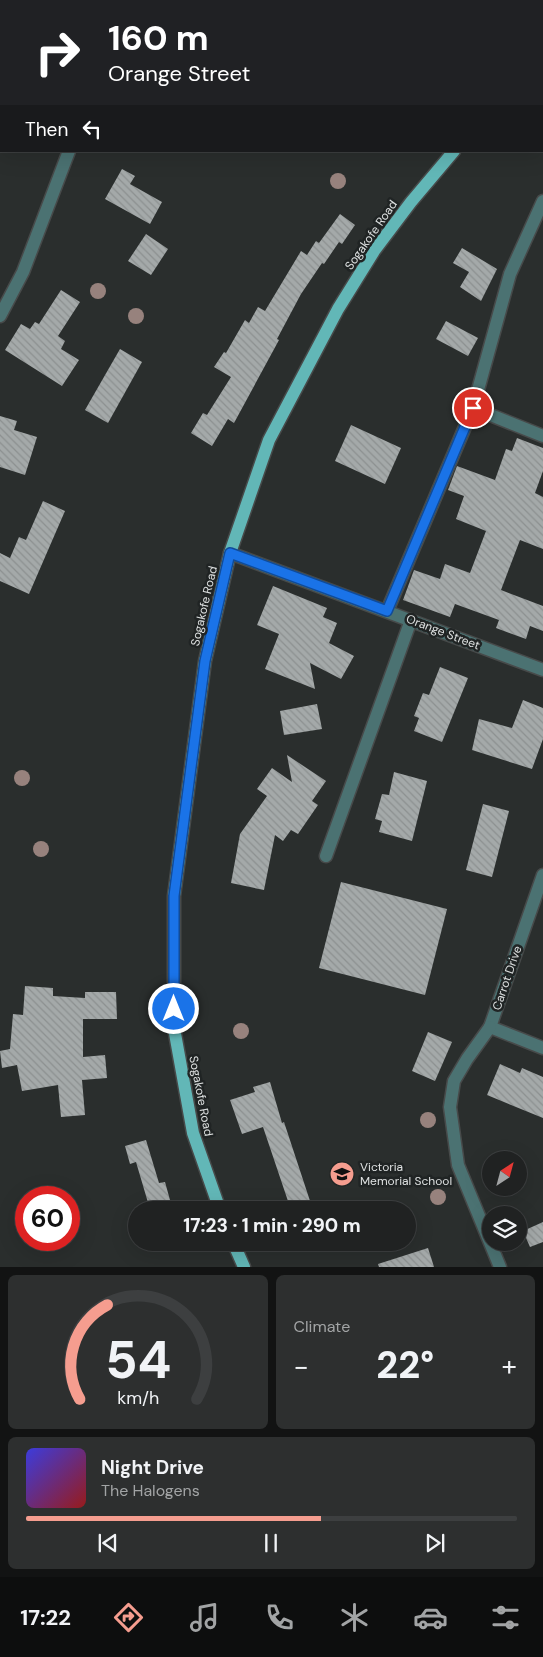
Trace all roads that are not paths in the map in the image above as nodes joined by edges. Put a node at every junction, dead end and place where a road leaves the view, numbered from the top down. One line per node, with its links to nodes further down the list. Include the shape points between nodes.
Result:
1 (69, 152): 4 (street, via 23,272)
2 (453, 152): 7 (main road, Sogakofe Road, via 374,251 338,310 269,440)
3 (543, 201): 5 (street, via 510,274)
4 (0, 316)
5 (473, 408): 6 (street); 8 (street)
6 (543, 436)
7 (230, 553): 8 (street, Orange Street); 15 (main road, Sogakofe Road, via 205,661 174,896 174,1028 193,1133)
8 (387, 611): 9 (street, Orange Street)
9 (411, 620): 10 (street, Orange Street); 11 (street)
10 (543, 670)
11 (326, 856)
12 (543, 876): 13 (street, Carrot Drive)
13 (490, 1027): 14 (street, Carrot Drive); 18 (street, via 454,1081 450,1107 458,1165)
14 (543, 1048)
15 (217, 1201)
16 (237, 1251): 17 (main road)
17 (244, 1267)
18 (500, 1267)

